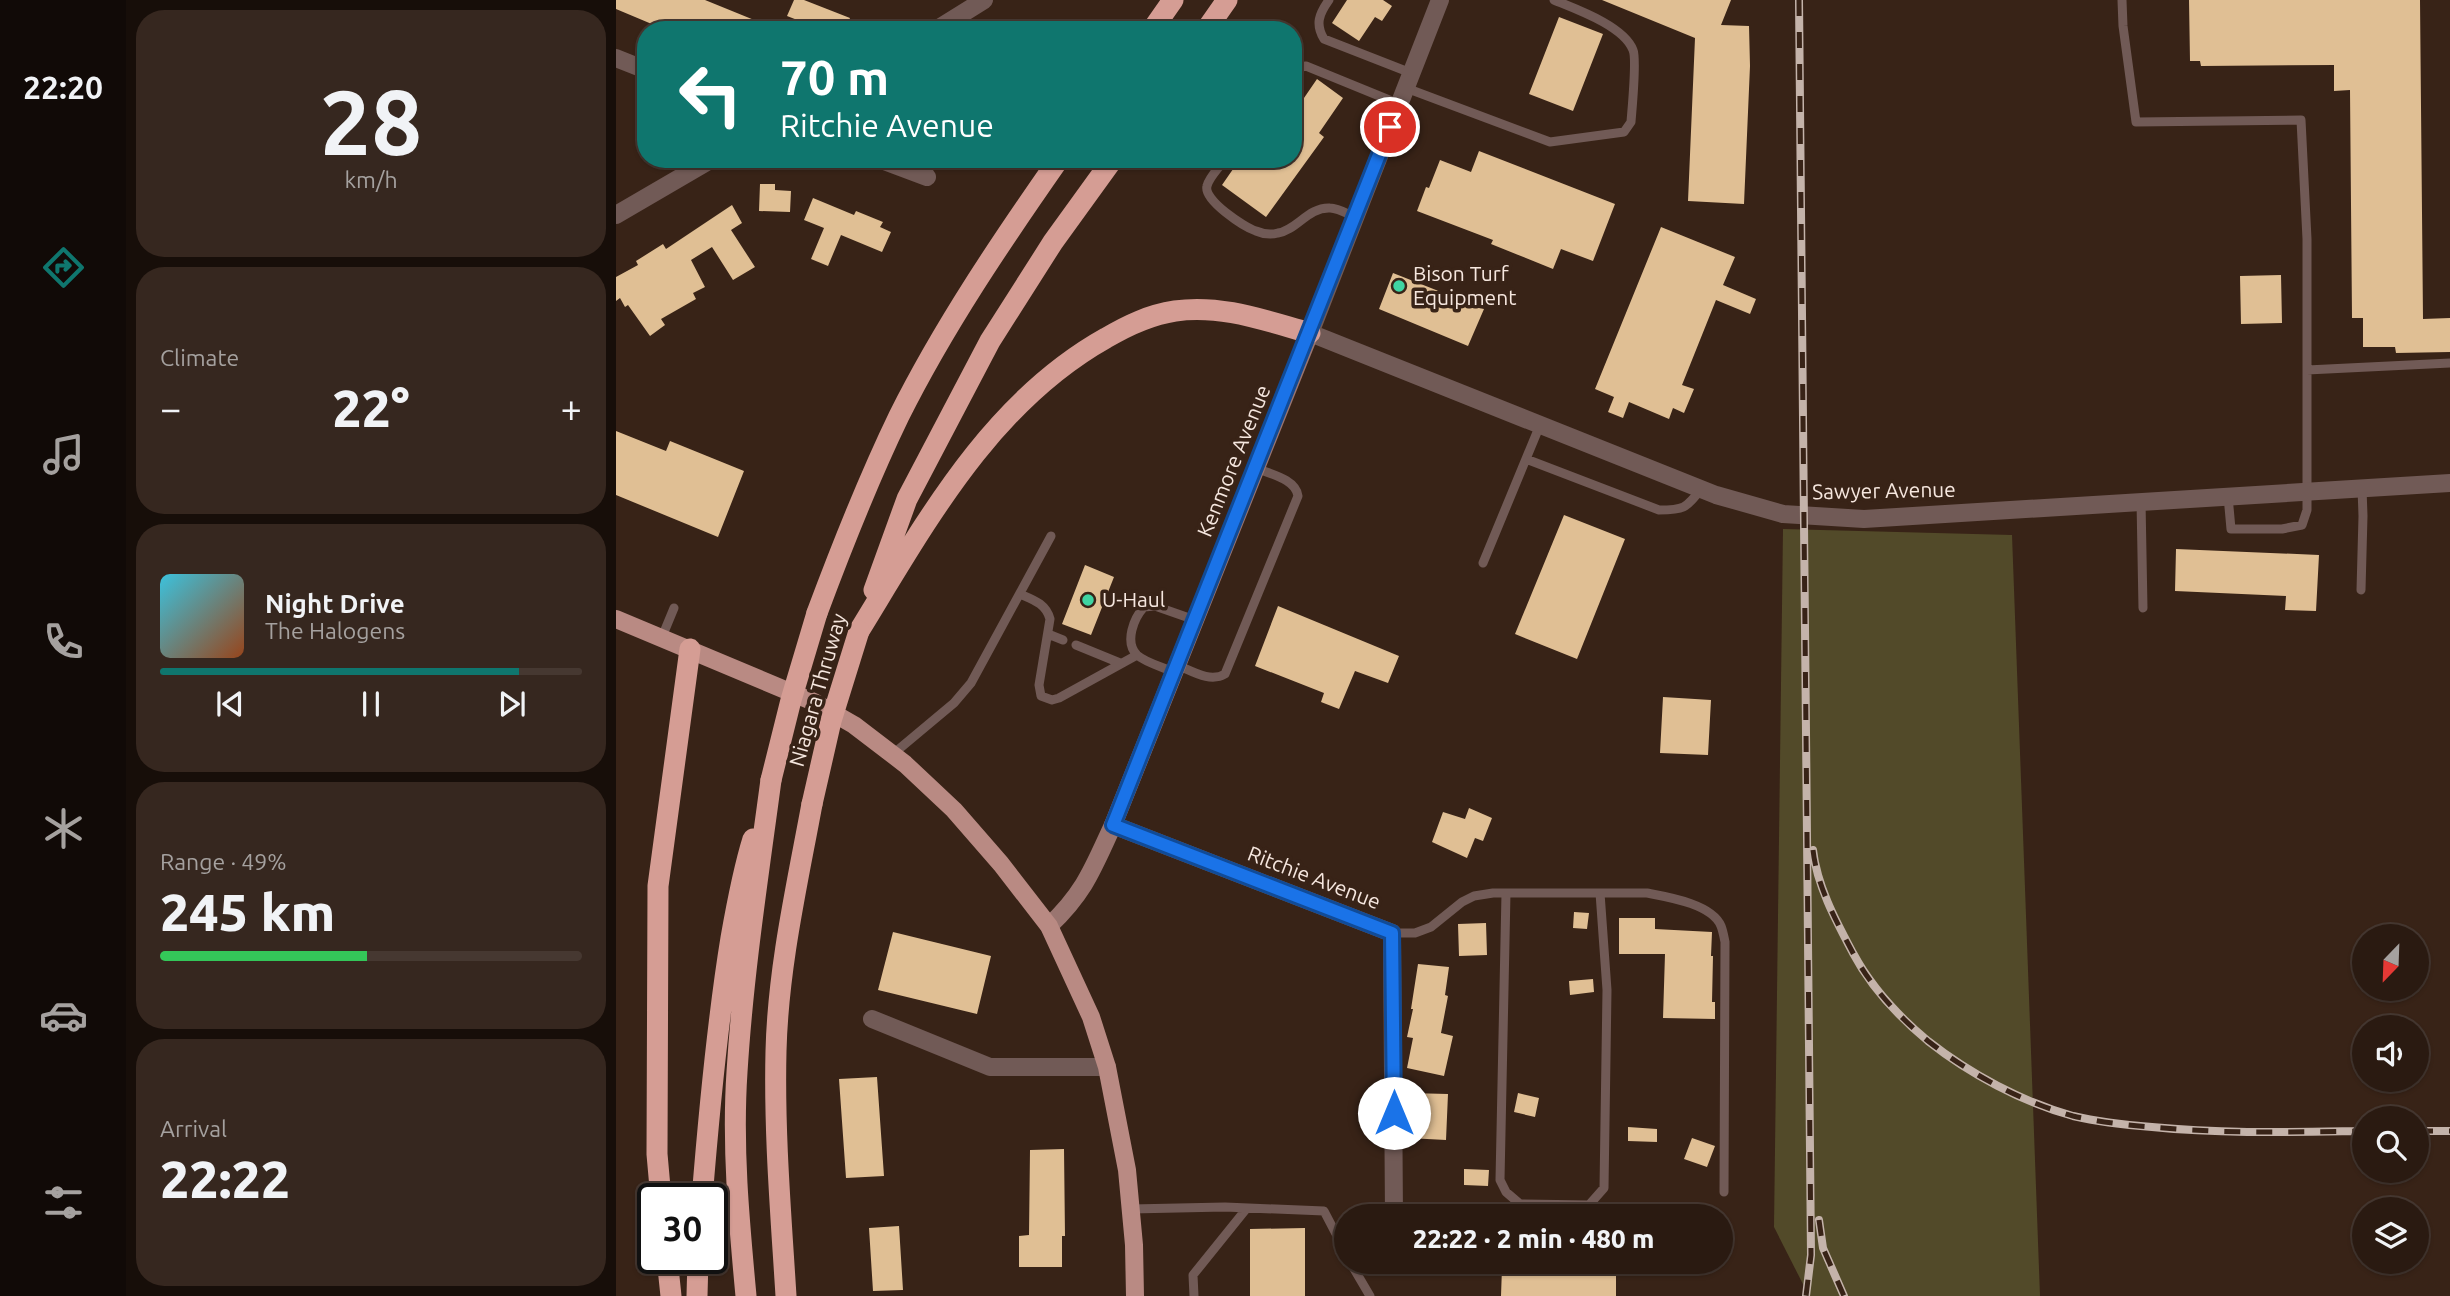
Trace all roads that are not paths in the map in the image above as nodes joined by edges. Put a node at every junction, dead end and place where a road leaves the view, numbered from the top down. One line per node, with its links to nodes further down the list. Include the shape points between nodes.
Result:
1 (984, 0): 8 (street)
2 (1173, 0): 9 (highway)
3 (1227, 0): 10 (highway)
4 (1329, 0): 14 (lane, via 1318,21 1324,39)
5 (1440, 0): 14 (street, Kenmore Avenue)
6 (1554, 0): 14 (lane, via 1623,36 1634,51 1631,122 1624,132 1549,142)
7 (2122, 0): 25 (lane, via 2136,122 2301,120)
8 (950, 21)
9 (1158, 21)
10 (1212, 21)
11 (616, 58): 12 (street)
12 (637, 66)
13 (1302, 67): 14 (lane)
14 (1405, 89): 22 (street, Kenmore Avenue)
15 (697, 168): 21 (street)
16 (903, 168): 20 (street)
17 (1053, 168): 53 (highway, Niagara Thruway, bridge, via 971,288 900,415 861,498 817,613)
18 (1106, 168): 43 (highway, Niagara Thruway, via 990,341 947,419 907,499)
19 (1219, 168): 22 (lane, via 1207,185 1212,201 1263,234 1279,233 1312,212 1330,208)
20 (927, 177)
21 (616, 215)
22 (1355, 217): 23 (street, Kenmore Avenue)
23 (1310, 333): 26 (street, Sawyer Avenue); 28 (main road, Kenmore Avenue); 43 (highway, via 1233,311 1176,310 1139,320 1088,348 1039,384 979,446)
24 (2450, 363): 25 (lane)
25 (2307, 370): 32 (lane)
26 (1540, 425): 27 (lane); 31 (street, Sawyer Avenue)
27 (1526, 459): 31 (lane, via 1659,510 1689,506); 36 (lane)
28 (1256, 468): 42 (main road, Kenmore Avenue); 51 (lane, via 1292,484 1298,496 1225,674 1210,678)
29 (2450, 483): 30 (street, Sawyer Avenue)
30 (2362, 488): 32 (street, Sawyer Avenue); 37 (lane)
31 (1701, 489): 34 (street, Sawyer Avenue, via 1783,514 1864,519)
32 (2308, 491): 33 (street, Sawyer Avenue); 33 (lane, via 2302,525 2282,529 2231,529)
33 (2228, 496): 34 (street, Sawyer Avenue)
34 (2141, 501): 40 (lane)
35 (1051, 536): 38 (lane)
36 (1483, 563)
37 (2361, 590)
38 (1020, 594): 44 (lane, via 1047,609); 52 (lane, via 971,683)
39 (674, 608): 45 (lane)
40 (2143, 608)
41 (616, 619): 45 (main road)
42 (1195, 620): 49 (lane, via 1144,607 1131,632); 51 (main road, Kenmore Avenue)
43 (859, 631): 74 (highway, Niagara Thruway, bridge, via 831,721 786,944 776,1049)
44 (1048, 634): 46 (lane); 50 (lane, via 1039,685 1045,699 1059,698)
45 (662, 637): 48 (main road)
46 (1063, 640)
47 (1076, 645): 50 (lane)
48 (690, 649): 52 (main road, via 814,702); 61 (highway, via 658,886)
49 (1137, 655): 50 (lane); 51 (lane)
50 (1120, 663)
51 (1176, 668): 54 (main road, Kenmore Avenue)
52 (893, 754): 57 (main road, via 969,825)
53 (771, 780): 62 (highway, via 743,870 724,983); 73 (highway, Niagara Thruway, via 737,1073 736,1182)
54 (1113, 825): 57 (main road, Kenmore Avenue, via 1085,886); 58 (street, Ritchie Avenue)
55 (1506, 893): 56 (lane); 56 (lane, via 1500,1180 1520,1204 1589,1205 1604,1188 1607,990); 58 (lane, via 1474,896 1431,927)
56 (1600, 893): 63 (lane, via 1672,898 1706,911 1721,924 1725,942)
57 (1049, 926): 60 (main road, via 1091,1017)
58 (1392, 933): 64 (street, Ritchie Avenue)
59 (872, 1019): 60 (street, via 990,1067)
60 (1107, 1067): 66 (main road)
61 (660, 1183)
62 (703, 1183)
63 (1724, 1192)
64 (1394, 1204)
65 (1247, 1208): 66 (lane); 67 (lane, via 1324,1211); 76 (lane, via 1193,1275)
66 (1131, 1209): 75 (main road)
67 (1334, 1230)
68 (669, 1274): 71 (highway)
69 (698, 1274): 72 (highway)
70 (1357, 1274): 77 (lane)
71 (671, 1296)
72 (697, 1296)
73 (746, 1296)
74 (786, 1296)
75 (1135, 1296)
76 (1194, 1296)
77 (1370, 1296)

